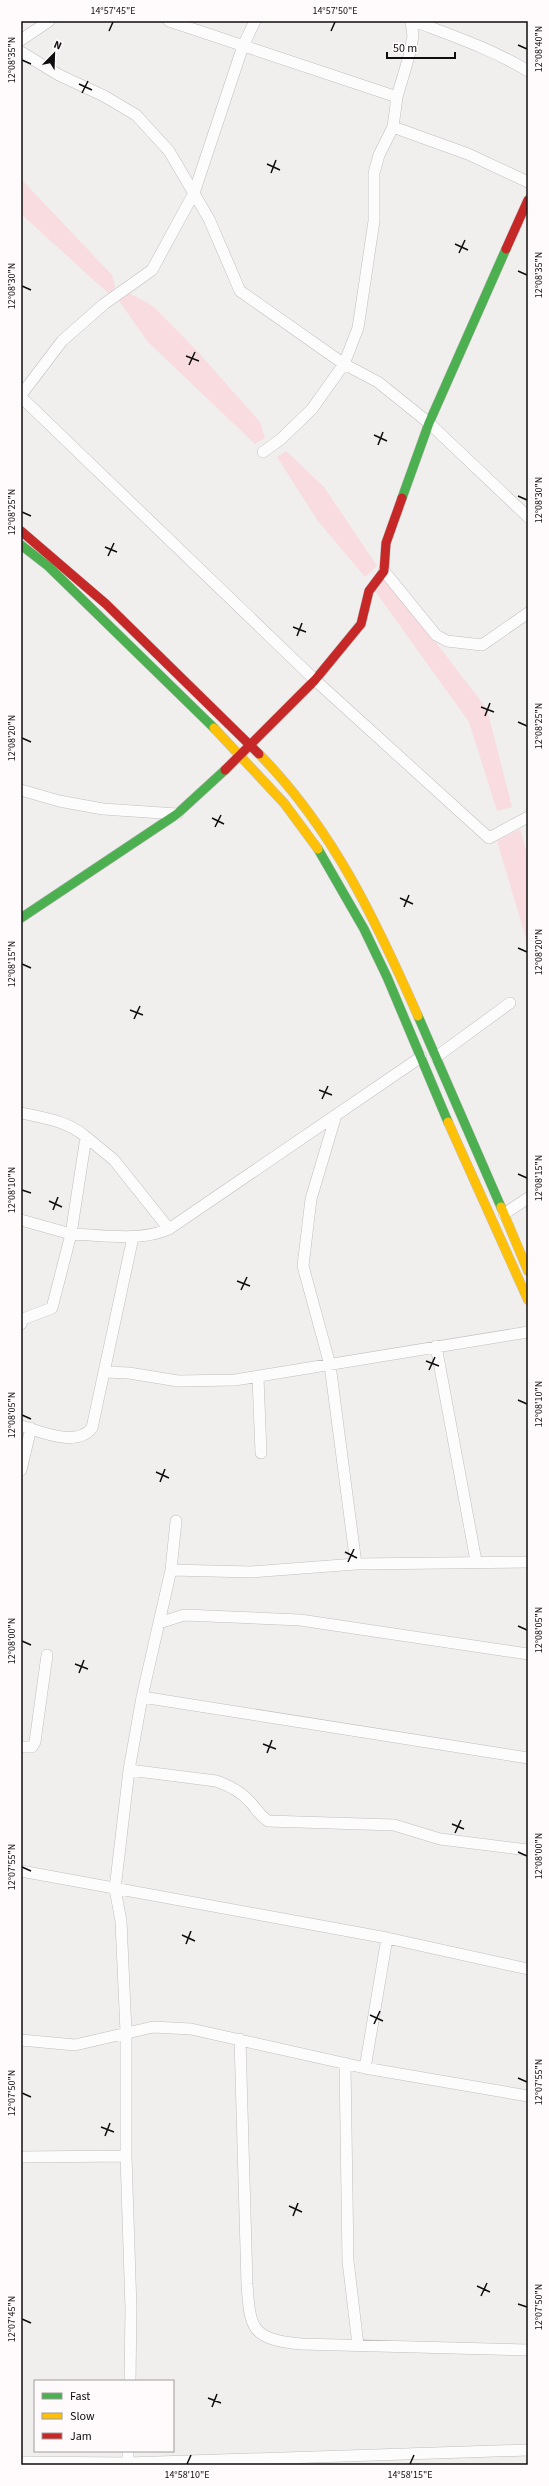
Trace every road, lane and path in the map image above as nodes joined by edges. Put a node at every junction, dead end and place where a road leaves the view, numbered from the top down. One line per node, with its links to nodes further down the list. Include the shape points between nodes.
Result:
1 (50, 21): 5 (street)
2 (170, 21): 6 (street)
3 (255, 21): 6 (street)
4 (412, 21): 8 (street, via 480,46); 9 (street, via 413,36)
5 (21, 40)
6 (243, 46): 9 (street); 12 (street)
7 (21, 52): 12 (street, via 136,115 169,152)
8 (528, 71)
9 (397, 97): 10 (street)
10 (393, 128): 11 (street, via 468,154); 14 (street, via 379,155 374,173 374,221 358,328)
11 (528, 182)
12 (194, 193): 14 (street, via 210,218 240,291); 15 (street, via 152,270 104,304 62,341)
13 (528, 200): 16 (street)
14 (344, 364): 16 (street, via 378,382); 17 (street, via 312,409 281,439)
15 (21, 396): 23 (street)
16 (429, 423): 18 (street); 21 (street, via 386,543)
17 (263, 452)
18 (528, 517)
19 (21, 531): 24 (street, via 57,558 105,602)
20 (21, 545): 25 (street, via 48,566 201,714)
21 (384, 571): 22 (street, via 436,635 447,641 482,645); 23 (street, via 369,591 361,624)
22 (528, 613)
23 (315, 680): 24 (street); 29 (street, via 489,838)
24 (252, 745): 25 (street); 34 (street, via 299,799 350,873 398,970)
25 (238, 756): 27 (street); 33 (street, via 284,803 314,842 364,929)
26 (21, 790): 27 (street, via 59,801 104,809)
27 (177, 814): 31 (street)
28 (528, 817): 29 (street)
29 (517, 823): 30 (street)
30 (528, 826)
31 (21, 918)
32 (510, 1003): 34 (street)
33 (421, 1057): 36 (street); 45 (street, via 477,1190)
34 (436, 1057): 39 (street)
35 (21, 1113): 37 (street, via 62,1122 77,1129)
36 (336, 1115): 41 (street); 49 (street, via 312,1199 303,1266)
37 (86, 1137): 41 (street, via 114,1160); 42 (street)
38 (528, 1198): 39 (street)
39 (504, 1214): 44 (street)
40 (21, 1220): 42 (street)
41 (169, 1229): 43 (street)
42 (71, 1234): 43 (street); 46 (street, via 52,1308 23,1319)
43 (132, 1237): 50 (street)
44 (528, 1270)
45 (528, 1300)
46 (21, 1324)
47 (528, 1332): 48 (street)
48 (436, 1346): 49 (street); 56 (street)
49 (330, 1365): 51 (street); 58 (street)
50 (104, 1372): 51 (street, via 129,1373 178,1381); 52 (street, via 94,1421 88,1433 71,1438)
51 (258, 1377): 53 (street)
52 (26, 1427): 54 (street)
53 (261, 1453)
54 (21, 1470)
55 (176, 1521): 59 (street)
56 (476, 1560): 57 (street); 58 (street)
57 (528, 1562)
58 (356, 1564): 59 (street, via 250,1572)
59 (171, 1570): 60 (street)
60 (159, 1623): 61 (street, via 184,1615 300,1620); 63 (street)
61 (528, 1654)
62 (47, 1655): 64 (street, via 35,1742 32,1747)
63 (142, 1697): 65 (street); 66 (street)
64 (21, 1747)
65 (528, 1758)
66 (129, 1770): 67 (street, via 216,1781 228,1785 251,1802 257,1814 268,1821 394,1825 440,1839); 69 (street)
67 (528, 1850)
68 (21, 1872): 69 (street)
69 (115, 1889): 70 (street); 72 (street, via 121,1921)
70 (387, 1938): 71 (street); 76 (street)
71 (528, 1969)
72 (126, 2032): 73 (street, via 153,2027 183,2028); 74 (street, via 75,2045); 78 (street)
73 (240, 2039): 75 (street); 80 (street, via 249,2318 255,2328 266,2337 283,2342)
74 (21, 2040)
75 (345, 2064): 76 (street); 80 (street, via 348,2262)
76 (365, 2068): 77 (street)
77 (528, 2096)
78 (126, 2156): 79 (street); 82 (street, via 131,2309)
79 (21, 2157)
80 (358, 2345): 81 (street)
81 (528, 2350)
82 (130, 2380)
83 (528, 2450): 85 (street)
84 (128, 2452): 88 (street)
85 (436, 2453): 86 (street); 89 (street)
86 (326, 2461): 88 (street)
87 (21, 2462): 88 (street)
88 (128, 2464)
89 (436, 2465)

